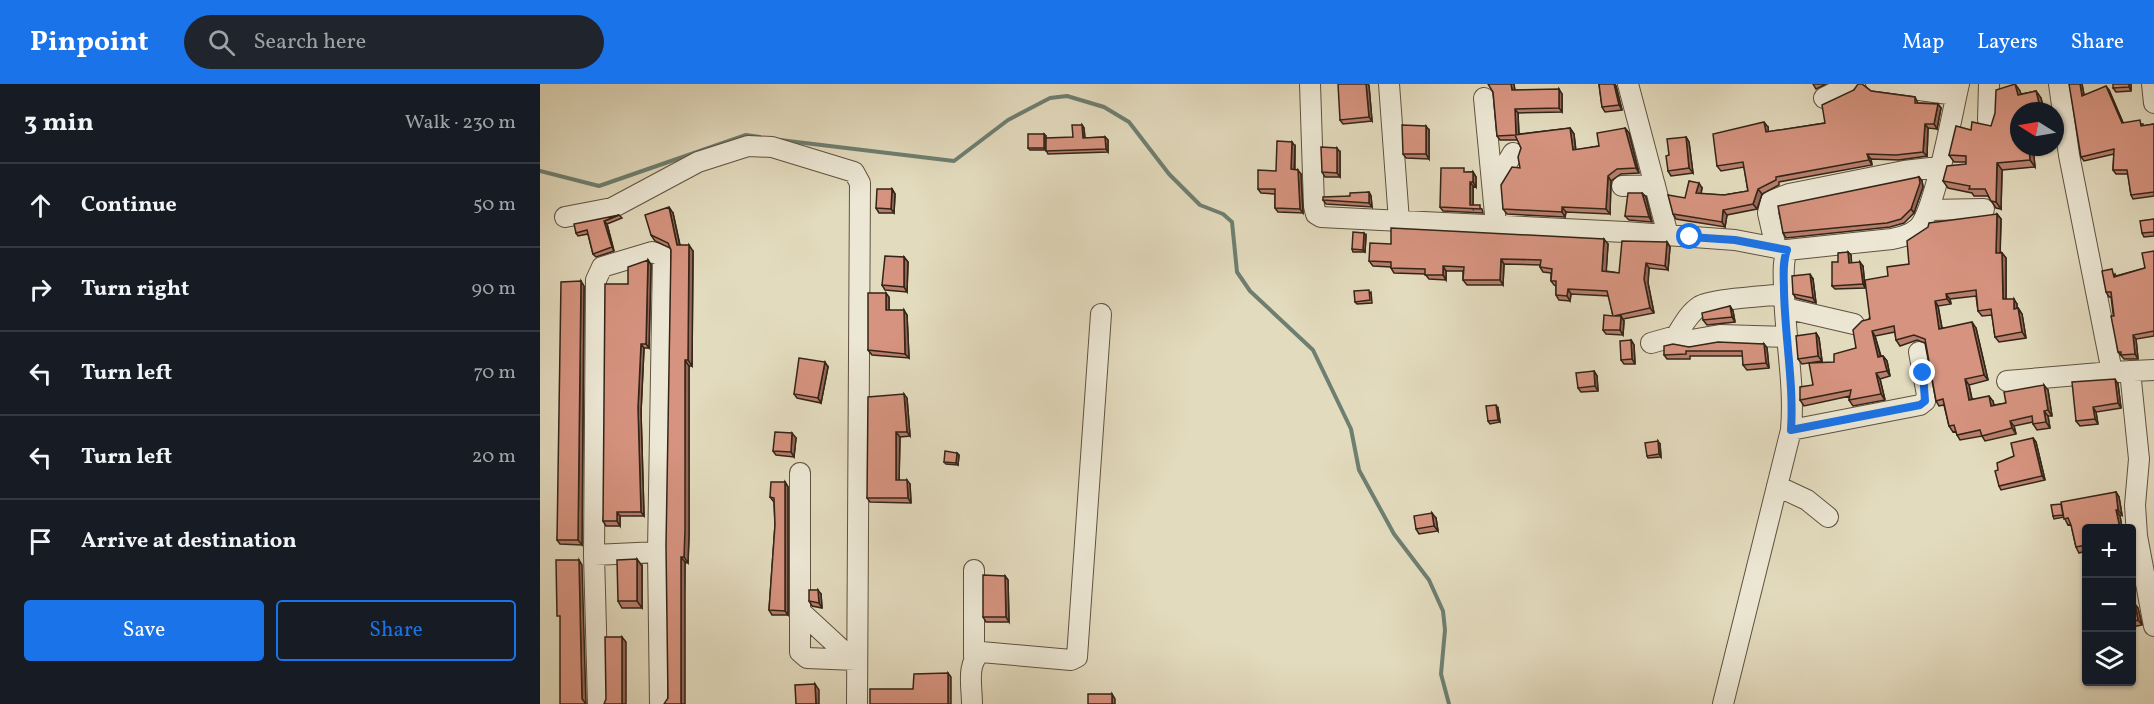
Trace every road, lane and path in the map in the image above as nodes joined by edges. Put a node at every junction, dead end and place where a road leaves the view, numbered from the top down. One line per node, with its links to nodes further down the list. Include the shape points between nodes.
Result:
1 (1310, 84): 22 (street, via 1316,214 1327,218)
2 (1389, 84): 22 (street)
3 (1628, 84): 16 (street)
4 (1851, 84): 11 (street)
5 (1876, 84): 9 (street)
6 (1989, 84): 13 (street)
7 (2059, 84): 34 (street, via 2071,165)
8 (2152, 84): 12 (street)
9 (1958, 89): 15 (street)
10 (1484, 98): 17 (street)
11 (1824, 98)
12 (2154, 103)
13 (1988, 120)
14 (1513, 153): 17 (street)
15 (1939, 167): 20 (street); 25 (street, via 1789,194 1771,201 1768,213)
16 (1655, 185): 18 (street); 24 (street)
17 (1493, 186): 23 (street)
18 (1623, 186)
19 (1984, 209): 20 (street)
20 (1929, 210): 25 (street, via 1922,223 1908,235)
21 (565, 217): 46 (street, via 612,208 698,162 748,146 772,147 858,176)
22 (1399, 221): 23 (street)
23 (1496, 225): 24 (street)
24 (1668, 235): 25 (street, via 1735,240)
25 (1781, 249): 26 (street)
26 (1785, 301): 28 (street); 29 (street, via 1713,301 1700,305); 30 (street)
27 (1101, 314): 45 (street, via 1077,657 1071,660 981,651)
28 (1854, 324)
29 (1676, 336): 30 (street, via 1691,340 1720,335); 31 (street)
30 (1787, 337): 36 (street)
31 (1651, 343)
32 (1919, 352): 36 (street, via 1927,395 1920,405)
33 (2154, 370): 34 (street)
34 (2121, 371): 35 (street); 44 (street, via 2139,459 2137,536)
35 (2007, 381)
36 (1791, 430): 38 (street)
37 (800, 473): 43 (street)
38 (1778, 486): 39 (street, via 1807,500); 51 (street)
39 (1828, 517)
40 (658, 552): 41 (street); 41 (street, via 663,256 652,252 602,267 596,280); 48 (street)
41 (594, 555): 47 (street)
42 (974, 570): 45 (street)
43 (800, 611): 46 (street); 46 (street, via 802,656)
44 (2154, 626)
45 (974, 657): 50 (street)
46 (854, 660): 49 (street)
47 (598, 704)
48 (660, 704)
49 (857, 704)
50 (972, 704)
51 (1723, 704)

